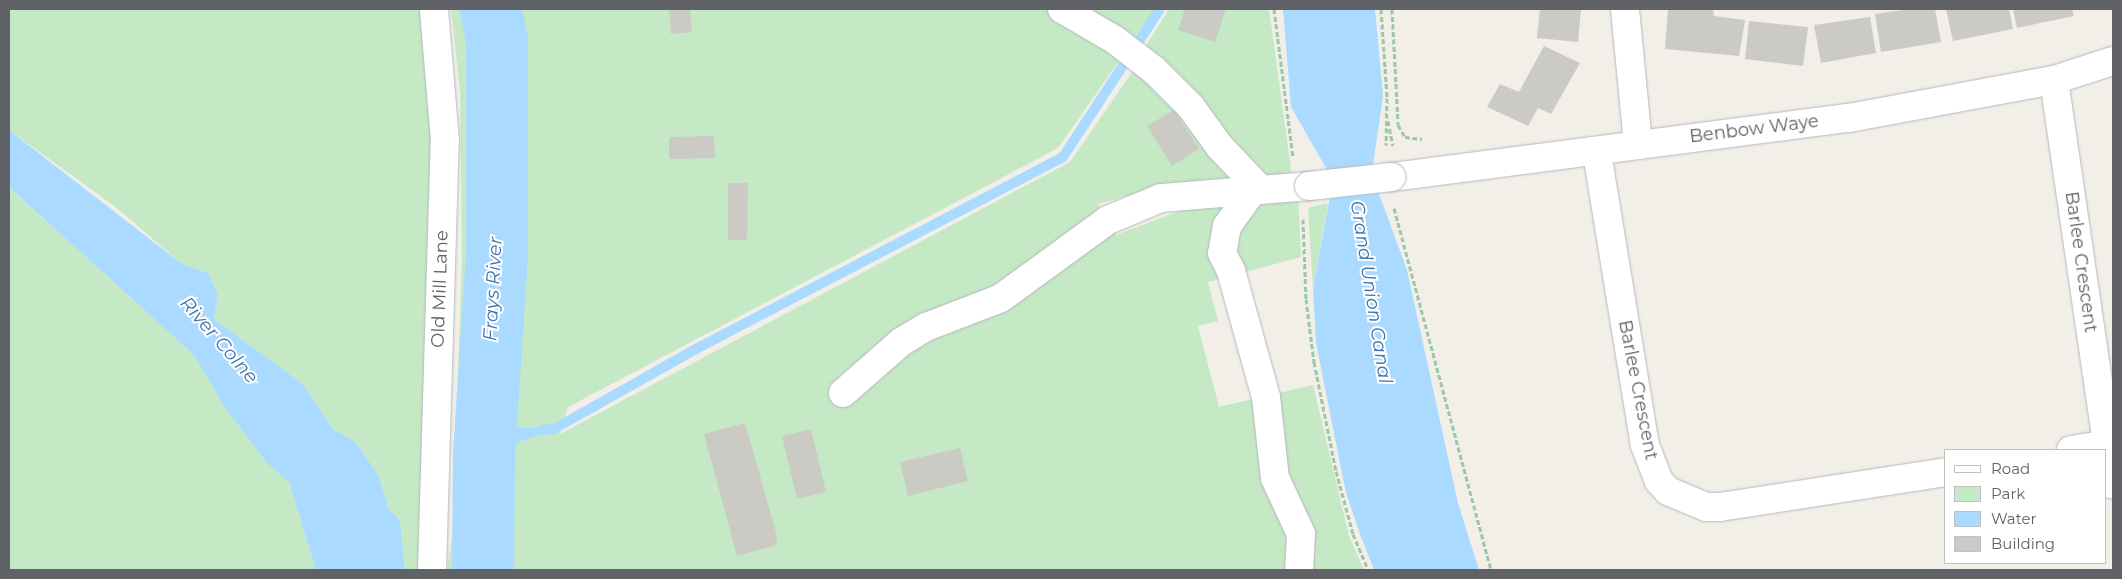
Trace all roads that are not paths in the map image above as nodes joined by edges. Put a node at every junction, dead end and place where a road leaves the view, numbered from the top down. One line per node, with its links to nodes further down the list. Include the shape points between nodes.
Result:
1 (434, 9): 14 (street, Old Mill Lane, via 445,141)
2 (1062, 9): 8 (street, via 1115,40 1154,70 1191,107)
3 (1626, 9): 6 (street)
4 (2113, 61): 5 (street, Benbow Waye)
5 (2054, 80): 6 (street, Benbow Waye, via 1850,118); 10 (street, Barlee Crescent)
6 (1638, 144): 7 (street, Benbow Waye)
7 (1597, 152): 8 (street, Benbow Waye, bridge); 12 (street, Barlee Crescent, via 1645,445 1659,481 1668,491 1706,507 1720,507)
8 (1256, 189): 9 (street, Benbow Waye, via 1161,198 1108,220 1000,298 926,328 901,342); 15 (street, via 1227,226 1222,253 1231,271 1266,397 1275,478 1301,534)
9 (842, 394)
10 (2107, 444): 11 (street); 13 (street, Barlee Crescent)
11 (2077, 449)
12 (1944, 472)
13 (2113, 485)
14 (432, 570)
15 (1299, 570)

